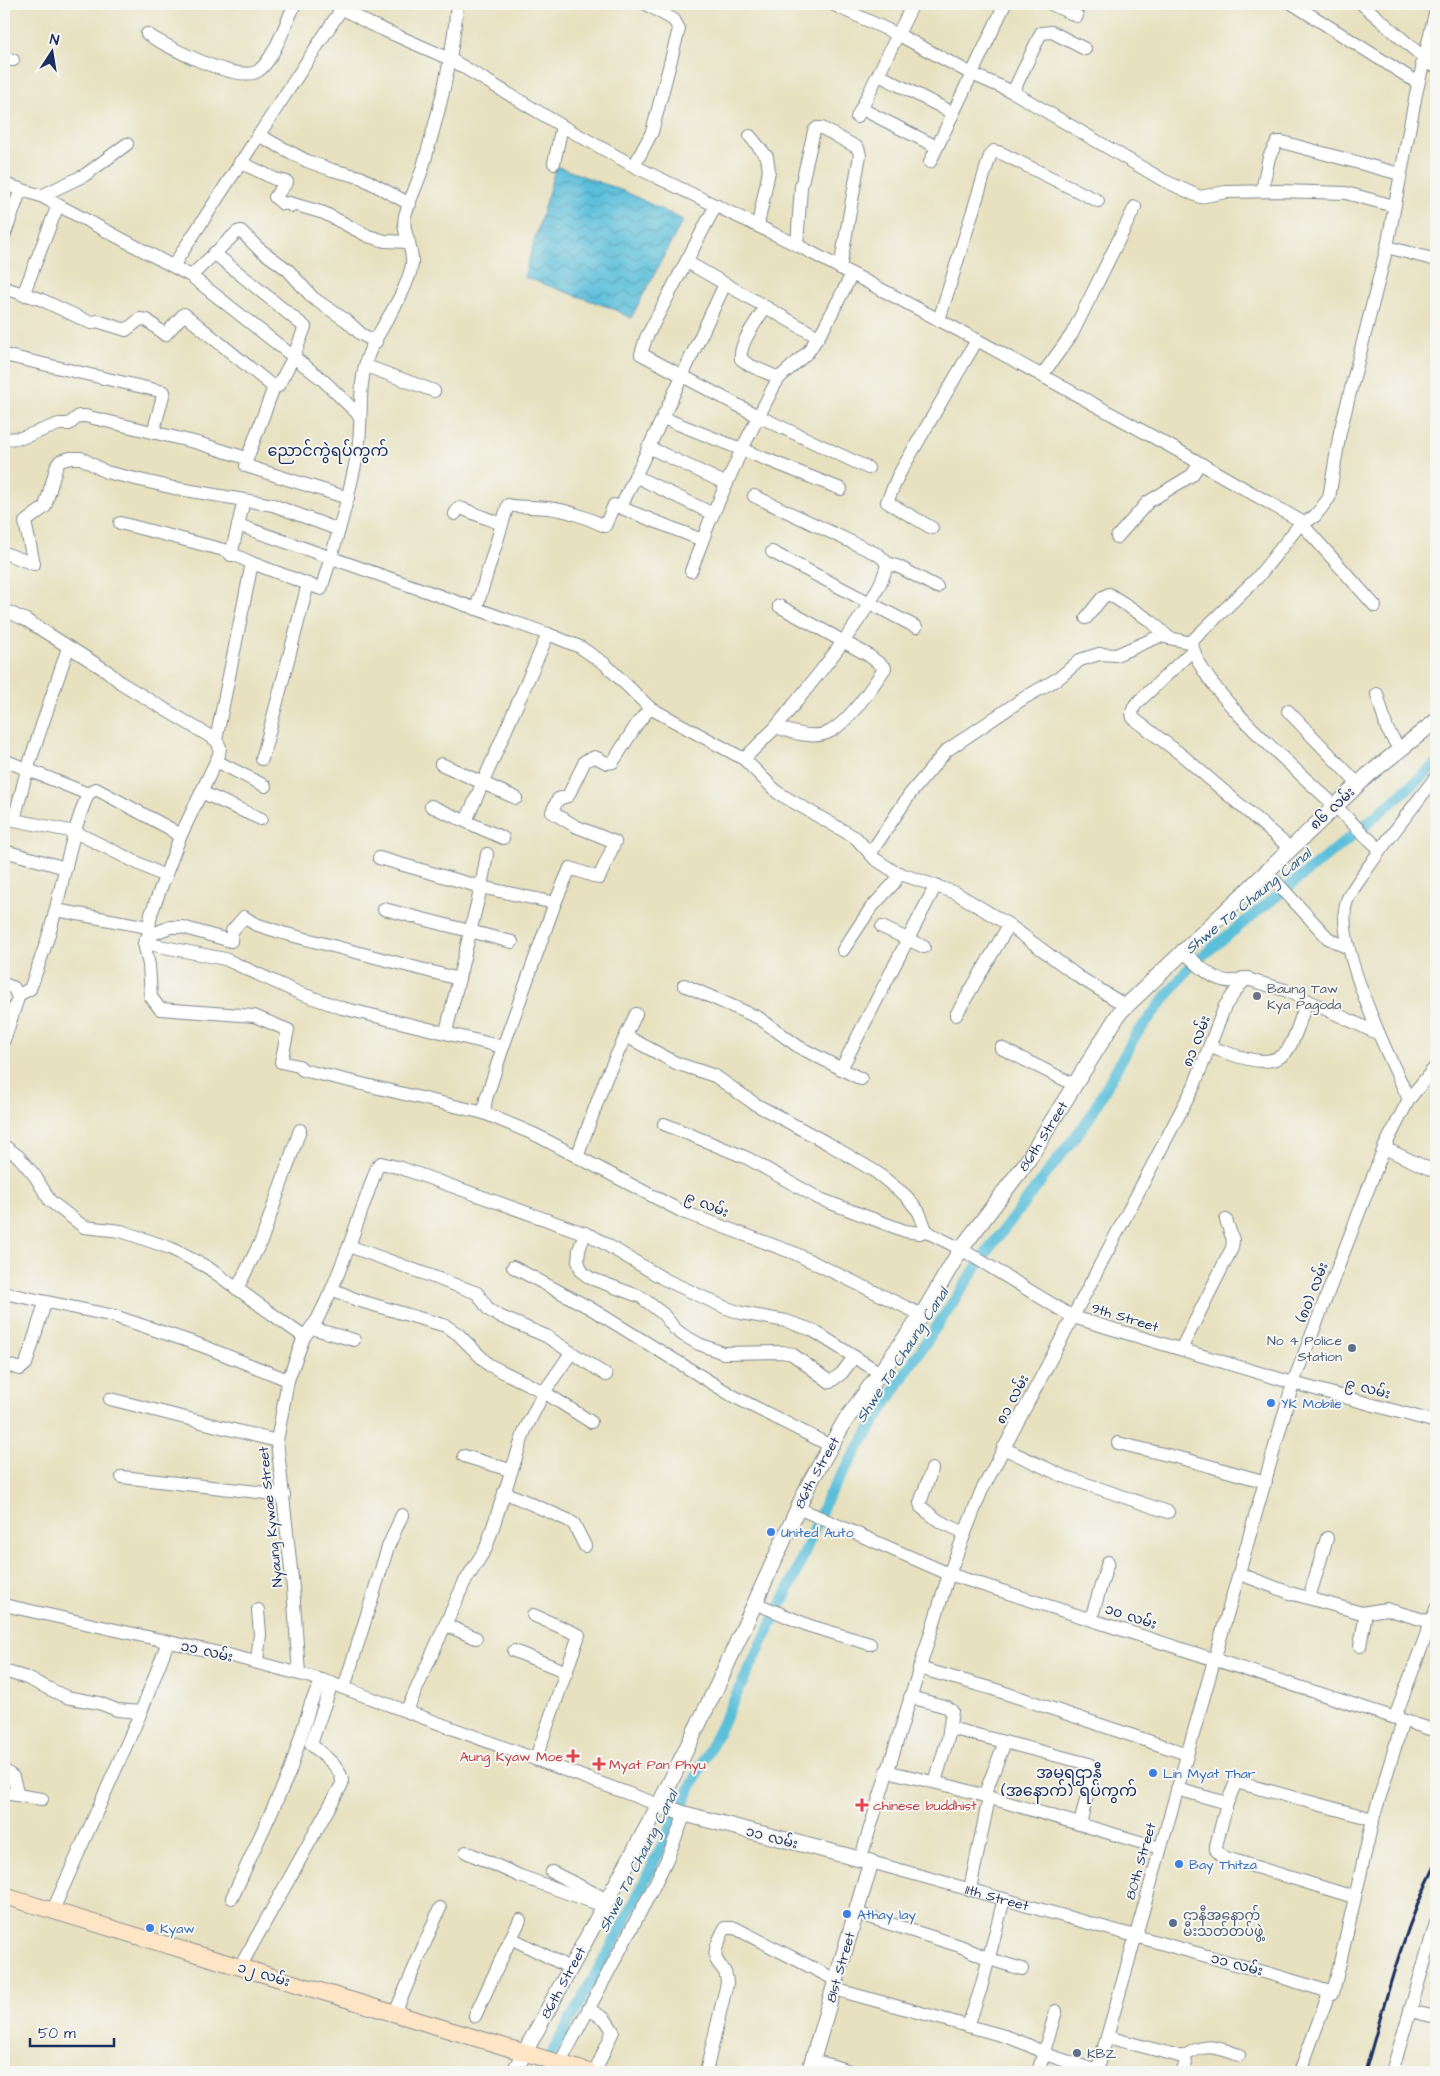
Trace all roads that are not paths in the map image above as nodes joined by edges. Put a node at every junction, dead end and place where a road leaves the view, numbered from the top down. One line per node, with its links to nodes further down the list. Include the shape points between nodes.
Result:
1 (295, 4): 13 (street, via 270,57 258,72 247,75 199,62)
2 (457, 4): 16 (street)
3 (646, 4): 32 (street, via 674,20 679,29 652,132)
4 (832, 4): 14 (street)
5 (913, 4): 14 (street)
6 (1005, 4): 19 (street)
7 (1051, 4): 12 (street)
8 (1293, 4): 21 (street)
9 (1362, 4): 17 (street)
10 (338, 6): 16 (street, via 370,24); 25 (street)
11 (1436, 9): 17 (street)
12 (1077, 16)
13 (147, 34)
14 (899, 35): 19 (street); 20 (street)
15 (1085, 49): 22 (street, via 1052,32 1041,33)
16 (450, 59): 24 (street); 39 (street, via 440,110)
17 (1423, 61): 18 (street); 21 (street)
18 (1436, 66)
19 (972, 74): 22 (street); 23 (street)
20 (879, 75): 23 (street); 28 (street, via 860,113)
21 (1418, 83): 33 (street)
22 (1012, 92): 36 (street, via 1188,192 1200,196)
23 (953, 113): 28 (street)
24 (562, 126): 31 (street); 32 (street)
25 (258, 135): 29 (street); 39 (street, via 307,161 360,177)
26 (750, 136): 44 (street, via 767,158 769,171)
27 (127, 144): 37 (street, via 84,175)
28 (937, 147): 30 (street)
29 (240, 162): 46 (street, via 287,182 275,197 283,204 324,213 368,236); 52 (street)
30 (930, 162)
31 (554, 163)
32 (634, 166): 41 (street)
33 (1400, 174): 36 (street, via 1292,143 1277,142 1269,157); 42 (street)
34 (4, 184): 35 (street)
35 (21, 190): 37 (street); 45 (street)
36 (1262, 191): 42 (street, via 1346,192)
37 (41, 196): 40 (street)
38 (1098, 201): 59 (street, via 994,151)
39 (410, 204): 46 (street, via 404,227)
40 (58, 205): 52 (street); 57 (street)
41 (716, 205): 44 (street); 51 (street)
42 (1394, 206): 48 (street)
43 (1135, 207): 66 (street, via 1072,334)
44 (758, 226): 47 (street)
45 (4, 236)
46 (408, 242): 62 (street, via 412,263 408,278)
47 (797, 245): 53 (street); 53 (street, via 801,187 814,131 822,128 858,148 860,155)
48 (1387, 246): 50 (street); 91 (street, via 1340,432 1328,498 1315,516)
49 (214, 253): 54 (street); 62 (street, via 237,232 245,233 258,248 288,270 313,298); 64 (street, via 303,324 303,335)
50 (1436, 260)
51 (687, 262): 55 (street); 67 (street, via 646,338 641,354)
52 (173, 266): 54 (street)
53 (846, 271): 59 (street); 60 (street)
54 (191, 276): 64 (street)
55 (725, 284): 58 (street); 67 (street)
56 (4, 288): 57 (street)
57 (23, 294): 69 (street, via 91,323 98,321 126,330 140,319 147,320 165,335 184,314)
58 (765, 307): 60 (street); 68 (street, via 740,352 741,359)
59 (939, 320): 61 (street)
60 (818, 337): 68 (street, via 808,352)
61 (977, 340): 66 (street); 94 (street, via 898,476 887,502)
62 (376, 342): 65 (street)
63 (4, 355): 74 (street, via 164,392)
64 (293, 358): 69 (street, via 281,383); 71 (street, via 323,380)
65 (366, 366): 70 (street); 71 (street)
66 (1042, 375): 79 (street)
67 (682, 376): 72 (street); 73 (street)
68 (779, 378): 72 (street)
69 (274, 386): 78 (street)
70 (434, 391)
71 (359, 415): 85 (street, via 358,447)
72 (758, 416): 77 (street); 80 (street)
73 (663, 418): 76 (street); 77 (street)
74 (153, 433): 75 (street, via 79,416 69,424 59,424 21,438); 78 (street)
75 (4, 439)
76 (648, 447): 81 (street); 82 (street)
77 (742, 449): 82 (street); 83 (street)
78 (247, 459): 85 (street, via 246,466)
79 (1200, 463): 91 (street); 96 (street, via 1192,475 1148,502)
80 (868, 468)
81 (635, 476): 87 (street); 89 (street)
82 (726, 484): 89 (street)
83 (841, 489)
84 (754, 496): 103 (street, via 879,555)
85 (348, 498): 95 (street)
86 (244, 500): 93 (street); 95 (street, via 273,505); 99 (street, via 114,474 95,467 87,459 70,458 56,465 45,507 25,522 34,564)
87 (621, 507): 92 (street, via 614,505 605,526 584,516 554,509 508,505); 97 (street)
88 (455, 514): 92 (street, via 458,508 464,509)
89 (713, 514): 97 (street)
90 (120, 523): 100 (street, via 224,550)
91 (1301, 523): 109 (street); 117 (street, via 1258,578)
92 (501, 524): 110 (street)
93 (238, 526): 100 (street); 101 (street)
94 (932, 528)
95 (339, 530): 101 (street)
96 (1117, 537)
97 (702, 540): 104 (street)
98 (772, 552): 107 (street)
99 (4, 553)
100 (231, 555): 102 (street)
101 (332, 557): 105 (street, via 321,589); 110 (street)
102 (252, 563): 105 (street); 124 (street)
103 (887, 563): 106 (street); 107 (street, via 886,572)
104 (690, 571)
105 (308, 584): 126 (street)
106 (937, 587)
107 (870, 602): 113 (street); 116 (street)
108 (779, 606): 116 (street)
109 (1375, 606)
110 (476, 609): 114 (street)
111 (4, 610): 118 (street, via 26,620)
112 (1086, 618): 115 (street, via 1109,594 1151,621)
113 (916, 627)
114 (548, 634): 120 (street, via 580,647 605,664); 133 (street)
115 (1167, 636): 117 (street); 151 (street, via 1116,655 1098,654 1080,660 1059,678 946,751 910,794)
116 (842, 640): 123 (street); 123 (street, via 885,668 873,686 828,733 815,735)
117 (1192, 647): 139 (street, via 1220,692 1273,750); 147 (street, via 1135,705 1133,718 1183,756)
118 (68, 648): 124 (street); 131 (street)
119 (1377, 694): 125 (street, via 1387,729)
120 (650, 708): 127 (street); 159 (street, via 616,759 610,763 595,757 588,758 568,796 558,799 552,812 575,826 615,842 599,878 570,868)
121 (1288, 711): 134 (street)
122 (1436, 721): 125 (street, ၈၆ လမ်း)
123 (776, 728): 127 (street)
124 (216, 740): 129 (street, via 220,747)
125 (1400, 750): 134 (street, ၈၆ လမ်း)
126 (262, 759)
127 (744, 759): 151 (street, via 778,793 856,838)
128 (4, 760): 131 (street)
129 (216, 761): 135 (street); 136 (street)
130 (441, 764): 133 (street)
131 (27, 770): 137 (street); 141 (street)
132 (1436, 777): 148 (street)
133 (483, 784): 138 (street); 143 (street)
134 (1358, 784): 139 (street, ၈၆ လမ်း)
135 (265, 786)
136 (201, 792): 142 (street); 145 (street)
137 (88, 794): 144 (street); 145 (street, via 96,789)
138 (516, 798)
139 (1335, 805): 147 (street, ၈၆ လမ်း); 148 (street)
140 (431, 806): 143 (street)
141 (9, 819): 144 (street)
142 (261, 819)
143 (466, 821): 146 (street)
144 (75, 832): 153 (street); 156 (street)
145 (180, 837): 156 (street)
146 (503, 838)
147 (1290, 848): 155 (street, ၈၆ လမ်း)
148 (1380, 849): 169 (street, via 1348,898 1344,916)
149 (4, 851): 153 (street)
150 (488, 854): 158 (street)
151 (870, 854): 154 (street)
152 (379, 858): 158 (street)
153 (66, 868): 161 (street)
154 (900, 873): 157 (street); 170 (street)
155 (1270, 875): 169 (street, via 1328,938); 171 (street, ၈၆ လမ်း)
156 (166, 877): 165 (street)
157 (936, 886): 162 (street); 166 (street)
158 (481, 887): 159 (street); 164 (street)
159 (555, 903): 185 (street)
160 (384, 909): 164 (street)
161 (56, 910): 165 (street); 176 (street, via 30,989)
162 (1010, 925): 178 (street, via 1079,977); 180 (street)
163 (882, 927): 166 (street)
164 (470, 932): 167 (street); 173 (street)
165 (147, 935): 173 (street, via 170,927 182,927 231,941 232,931 244,918 276,931); 181 (street, via 225,959 299,993 342,1008); 193 (street, ၉ လမ်း, via 151,997 160,1009 254,1016 288,1030 281,1062)
166 (908, 939): 168 (street); 189 (street)
167 (512, 942)
168 (924, 947)
169 (1348, 948): 182 (street)
170 (843, 950)
171 (1185, 953): 172 (street, via 1221,982); 178 (street, ၈၆ လမ်း)
172 (1248, 978): 177 (street); 186 (street, ၈၁ လမ်း, via 1225,1006)
173 (458, 979): 181 (street)
174 (4, 984): 176 (street, via 14,988)
175 (684, 985): 189 (street, via 759,1018 799,1047)
176 (18, 995): 184 (street)
177 (1307, 1000): 182 (street); 186 (street, via 1290,1046 1271,1061 1262,1062)
178 (1126, 1006): 191 (street, 86th Street)
179 (636, 1014): 183 (street)
180 (956, 1015)
181 (446, 1032): 185 (street)
182 (1379, 1034): 192 (street)
183 (626, 1036): 198 (street, via 606,1078); 201 (street, via 676,1063 715,1076 755,1104 876,1172 906,1196)
184 (4, 1040)
185 (503, 1047): 193 (street)
186 (1210, 1047): 211 (street, ၈၁ လမ်း, via 1194,1086)
187 (1001, 1048): 191 (street)
188 (1436, 1066): 192 (street, (၈၀) လမ်း)
189 (841, 1069): 190 (street)
190 (861, 1079)
191 (1075, 1084): 204 (street, 86th Street, via 1026,1163)
192 (1409, 1099): 197 (street, (၈၀) လမ်း)
193 (484, 1113): 198 (street, ၉ လမ်း)
194 (664, 1124): 201 (street, via 747,1158 820,1199 905,1231)
195 (300, 1130): 206 (street, via 262,1239)
196 (4, 1146): 206 (street, via 18,1156 35,1176 50,1201 84,1227 121,1231 170,1248)
197 (1384, 1148): 199 (street); 221 (street, (၈၀) လမ်း)
198 (577, 1157): 210 (street, ၉ လမ်း, via 683,1212 794,1253)
199 (1436, 1172)
200 (1226, 1220): 214 (street, via 1233,1240 1232,1248)
201 (928, 1231): 204 (street, 9th Street)
202 (585, 1234): 203 (street, Nyaung Kywae Street, via 381,1163); 216 (street, via 724,1307 812,1330); 216 (street, via 578,1261 582,1272 641,1297 663,1314 675,1329 699,1344 723,1353 792,1354 830,1382)
203 (350, 1246): 207 (street, Nyaung Kywae Street); 215 (street, via 477,1293 489,1310 546,1336)
204 (963, 1250): 210 (street, 86th Street); 211 (street, 9th Street)
205 (513, 1267): 228 (street, via 590,1308 724,1391)
206 (237, 1288): 212 (street)
207 (332, 1289): 212 (street, Nyaung Kywae Street); 222 (street, via 357,1300 446,1326 489,1365)
208 (4, 1293): 209 (street)
209 (45, 1303): 217 (street, via 26,1364 20,1369); 220 (street, via 143,1325)
210 (922, 1315): 218 (street, 86th Street)
211 (1073, 1317): 214 (street, 9th Street); 229 (street, ၈၁ လမ်း)
212 (307, 1332): 213 (street); 220 (street, Nyaung Kywae Street)
213 (354, 1340)
214 (1181, 1349): 221 (street, 9th Street)
215 (571, 1353): 219 (street); 222 (street)
216 (854, 1358): 218 (street)
217 (4, 1364)
218 (880, 1373): 228 (street, 86th Street, via 857,1402)
219 (606, 1375)
220 (288, 1380): 226 (street, Nyaung Kywae Street)
221 (1293, 1383): 225 (street, ၉ လမ်း); 234 (street, (၈၀) လမ်း)
222 (544, 1392): 224 (street); 232 (street)
223 (110, 1399): 226 (street)
224 (591, 1422)
225 (1436, 1422)
226 (277, 1441): 236 (street, Nyaung Kywae Street)
227 (1118, 1444): 234 (street)
228 (831, 1446): 237 (street, 86th Street)
229 (1003, 1448): 238 (street, via 1062,1476); 240 (street, ၈၁ လမ်း)
230 (464, 1456): 232 (street)
231 (932, 1469): 240 (street, via 921,1507 939,1521)
232 (510, 1470): 235 (street)
233 (122, 1478): 236 (street)
234 (1266, 1482): 245 (street, (၈၀) လမ်း)
235 (504, 1492): 242 (street, via 574,1524); 255 (street, via 486,1548 464,1583)
236 (284, 1495): 266 (street, Nyaung Kywae Street)
237 (802, 1510): 244 (street, ၁၀ လမ်း); 248 (street, 86th Street)
238 (1168, 1512)
239 (402, 1515): 268 (street, via 388,1547)
240 (965, 1533): 244 (street, ၈၁ လမ်း)
241 (1327, 1538): 246 (street)
242 (585, 1546)
243 (1108, 1562): 253 (street)
244 (949, 1574): 253 (street, ၁၀ လမ်း); 263 (street, ၈၁ လမ်း)
245 (1240, 1574): 246 (street); 261 (street, (၈၀) လမ်း)
246 (1309, 1598): 251 (street)
247 (4, 1605): 257 (street, ၁၁ လမ်း)
248 (759, 1606): 258 (street); 288 (street, 86th Street)
249 (1436, 1609): 254 (street)
250 (258, 1610): 262 (street)
251 (1366, 1614): 254 (street, via 1386,1610); 259 (street)
252 (533, 1615): 265 (street, via 579,1635)
253 (1091, 1619): 261 (street, ၁၀ လမ်း)
254 (1431, 1622): 272 (street)
255 (446, 1625): 256 (street); 270 (street)
256 (476, 1638)
257 (168, 1642): 262 (street, ၁၁ လမ်း); 271 (street)
258 (870, 1644)
259 (1360, 1646)
260 (514, 1651): 265 (street)
261 (1215, 1659): 272 (street, ၁၀ လမ်း); 277 (street, 80th Street)
262 (257, 1662): 266 (street, ၁၁ လမ်း)
263 (919, 1668): 269 (street, ၈၁ လမ်း); 277 (street)
264 (4, 1671): 271 (street, via 66,1697 116,1710)
265 (567, 1672): 278 (street)
266 (299, 1673): 267 (street, ၁၁ လမ်း)
267 (327, 1682): 268 (street, ၁၁ လမ်း); 276 (street, via 311,1703)
268 (344, 1688): 270 (street, ၁၁ လမ်း)
269 (910, 1698): 273 (street, via 950,1709 953,1715); 280 (street, ၈၁ လမ်း)
270 (407, 1710): 278 (street, ၁၁ လမ်း)
271 (141, 1712): 303 (street)
272 (1399, 1719): 274 (street, ၁၀ လမ်း); 290 (street)
273 (950, 1728): 275 (street); 281 (street)
274 (1436, 1731)
275 (1005, 1742): 285 (street); 291 (street, via 1089,1764 1092,1775)
276 (305, 1744): 299 (street); 310 (street, via 338,1768 343,1776 342,1784)
277 (1187, 1754): 282 (street, 80th Street)
278 (536, 1758): 288 (street, ၁၁ လမ်း)
279 (4, 1770): 284 (street, via 13,1777)
280 (886, 1771): 281 (street); 294 (street, ၈၁ လမ်း)
281 (935, 1782): 285 (street)
282 (1177, 1789): 287 (street); 292 (street, 80th Street)
283 (4, 1792): 284 (street)
284 (18, 1796): 286 (street)
285 (987, 1797): 291 (street); 296 (street)
286 (42, 1799)
287 (1227, 1803): 290 (street, via 1234,1785 1240,1782); 298 (street, via 1216,1846 1223,1857)
288 (659, 1805): 289 (street); 301 (street, 86th Street)
289 (679, 1812): 294 (street, ၁၁ လမ်း); 315 (street, via 667,1859)
290 (1373, 1819): 298 (street)
291 (1080, 1824): 292 (street)
292 (1160, 1848): 307 (street, 80th Street)
293 (466, 1852): 301 (street, via 520,1876)
294 (865, 1861): 296 (street, 11th Street); 304 (street, 81st Street)
295 (552, 1872): 301 (street)
296 (970, 1889): 300 (street, 11th Street)
297 (4, 1896): 303 (main road, ၁၂ လမ်း)
298 (1354, 1897): 314 (street)
299 (232, 1898)
300 (1004, 1899): 307 (street, 11th Street); 309 (street)
301 (605, 1903): 311 (street, 86th Street)
302 (440, 1908): 318 (street)
303 (53, 1910): 310 (main road, ၁၂ လမ်း)
304 (856, 1913): 309 (street, via 960,1946); 313 (street, 81st Street)
305 (520, 1920): 308 (street)
306 (1436, 1923): 317 (street)
307 (1134, 1936): 314 (street, ၁၁ လမ်း); 322 (street, 80th Street)
308 (511, 1938): 311 (street); 319 (street)
309 (990, 1959): 312 (street); 321 (street)
310 (240, 1967): 318 (main road, ၁၂ လမ်း)
311 (570, 1968): 324 (street, 86th Street)
312 (1022, 1969)
313 (835, 1984): 321 (street); 328 (street, 81st Street); 332 (street, via 735,1928 725,1928 716,1950 716,1959 725,1969 727,1984)
314 (1332, 1990): 337 (street)
315 (590, 2010): 327 (street); 331 (street, via 605,2019 613,2031)
316 (1056, 2011): 323 (street)
317 (1410, 2011): 320 (street); 338 (street)
318 (395, 2013): 324 (main road, ၁၂ လမ်း)
319 (476, 2016)
320 (1436, 2017)
321 (968, 2026): 323 (street)
322 (1107, 2037): 326 (street); 335 (street, 80th Street)
323 (1043, 2052): 334 (street); 335 (street)
324 (525, 2053): 327 (main road, ၁၂ လမ်း); 329 (street, 86th Street)
325 (1239, 2055): 326 (street, via 1224,2048 1208,2047 1196,2048)
326 (1183, 2057): 336 (street, via 1186,2063)
327 (552, 2064): 330 (main road, ၁၂ လမ်း)
328 (811, 2066): 333 (street)
329 (514, 2072)
330 (589, 2072)
331 (595, 2072)
332 (706, 2072)
333 (853, 2072)
334 (1038, 2072)
335 (1097, 2072)
336 (1182, 2072)
337 (1300, 2072)
338 (1392, 2072)

